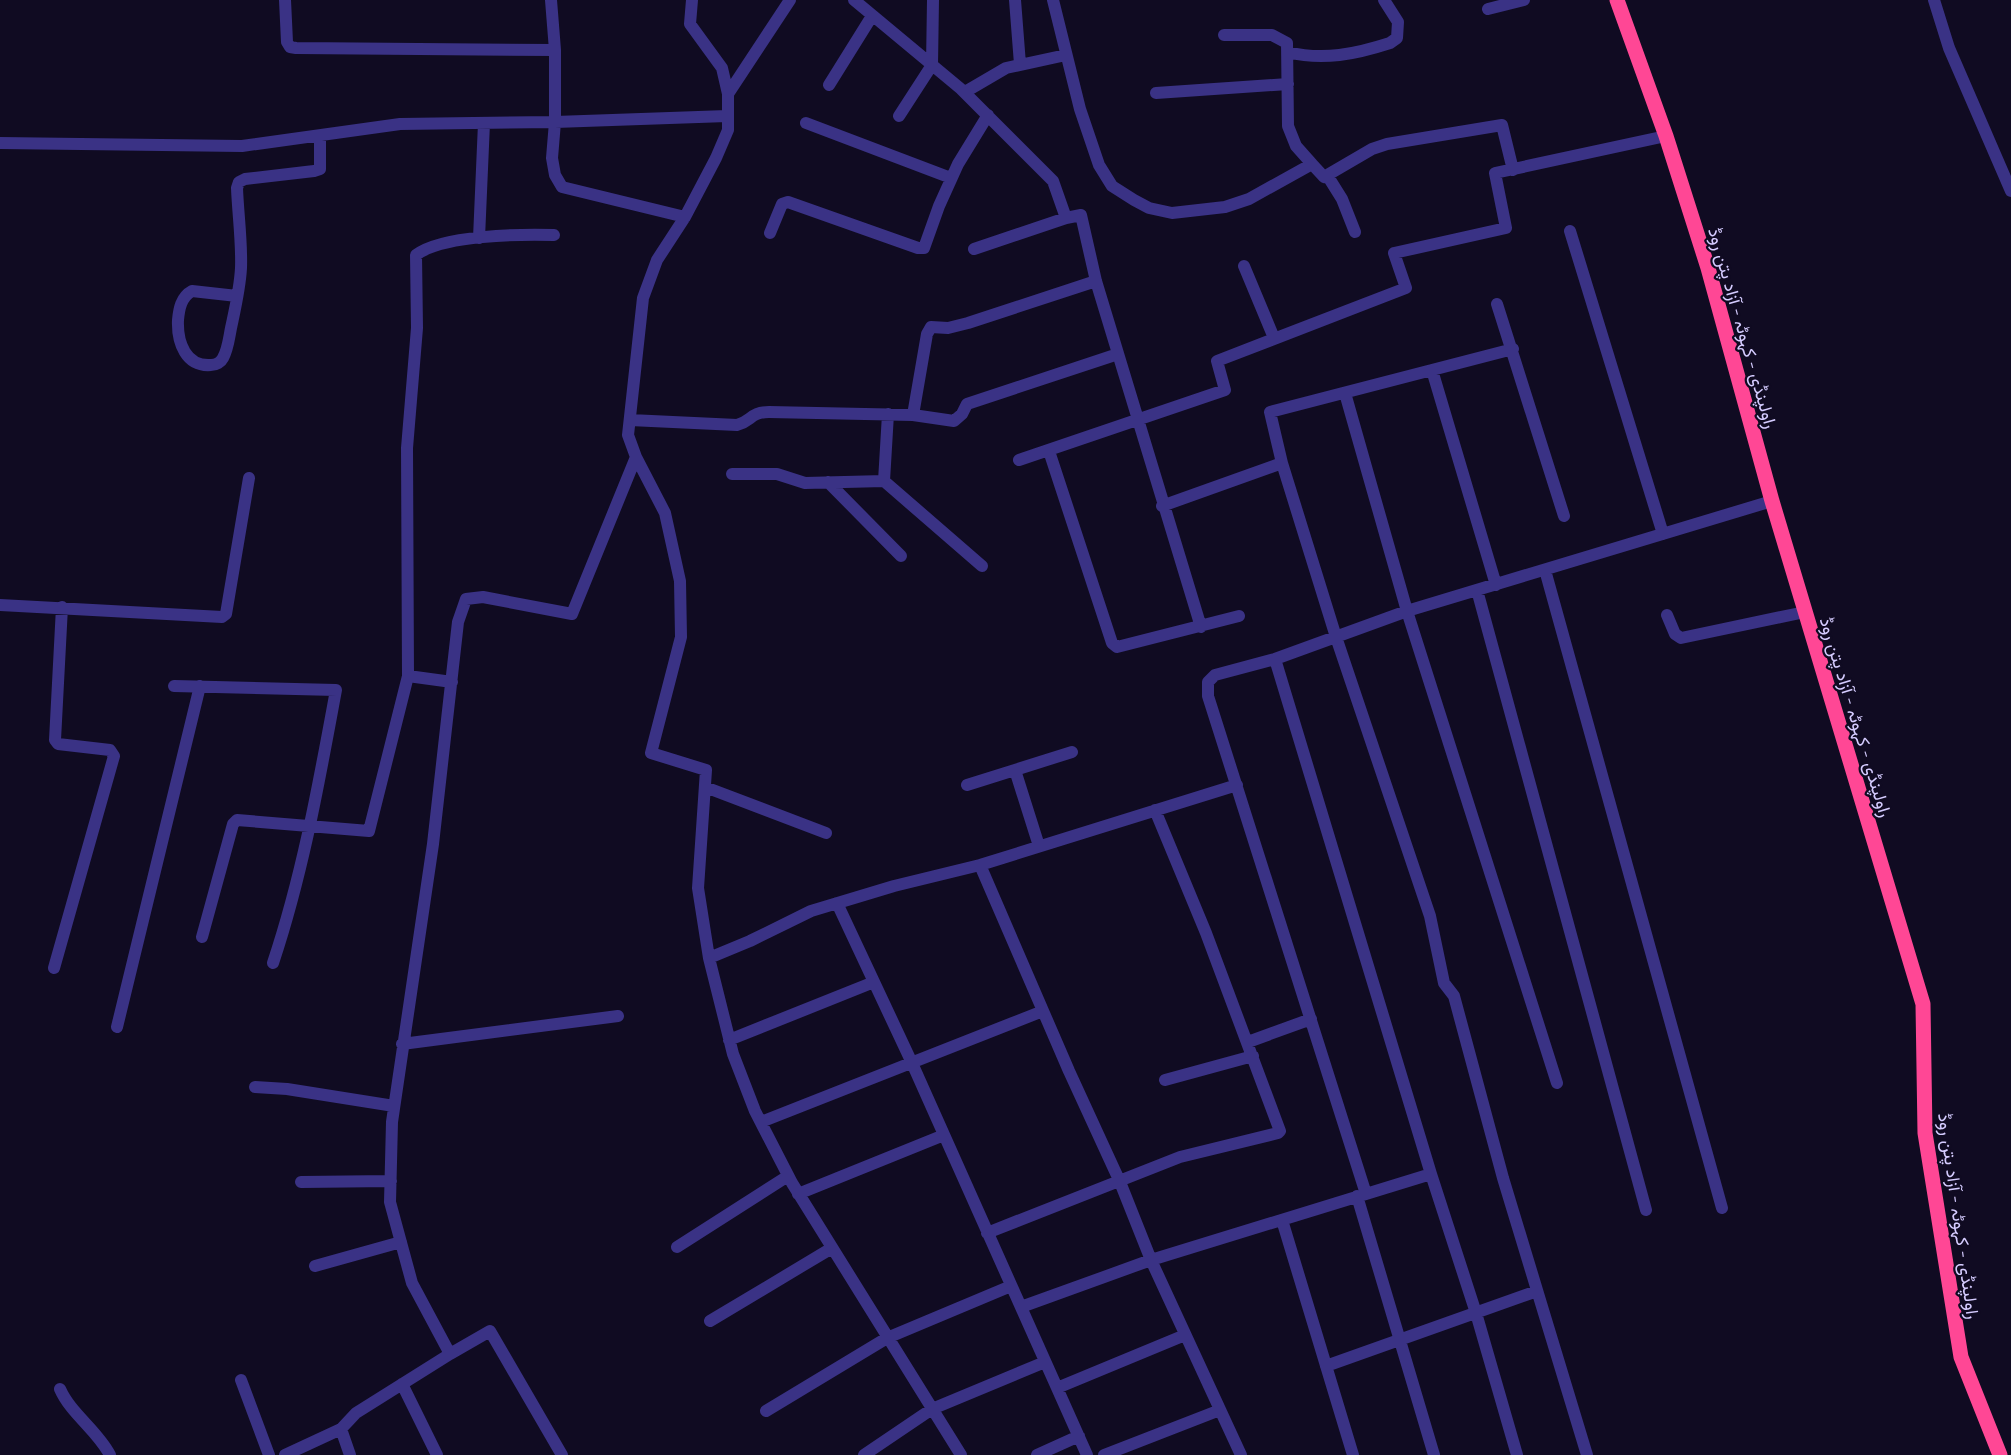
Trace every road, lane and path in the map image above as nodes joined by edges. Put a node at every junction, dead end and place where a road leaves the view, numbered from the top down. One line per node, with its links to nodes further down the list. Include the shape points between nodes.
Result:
1 (284, 0): 16 (street, via 290,47)
2 (552, 0): 16 (street)
3 (692, 0): 25 (street, via 690,24 722,68)
4 (790, 0): 25 (street)
5 (854, 0): 14 (street)
6 (933, 0): 20 (street)
7 (1015, 0): 19 (street)
8 (1053, 0): 18 (street)
9 (1384, 0): 17 (street, via 1398,22 1397,38 1390,43 1337,56)
10 (1524, 0): 13 (street)
11 (1617, 0): 33 (highway, راولپنڈی - کہوٹہ - آزاد پتن روڈ)
12 (1934, 0): 37 (street, via 1949,48)
13 (1488, 9)
14 (872, 16): 20 (street); 22 (street)
15 (1224, 35): 17 (street, via 1272,35 1286,43)
16 (555, 50): 29 (street)
17 (1288, 52): 21 (street)
18 (1066, 55): 19 (street); 35 (street, via 1099,165 1112,186 1149,208 1172,212 1224,207 1249,200)
19 (1020, 64): 23 (street, via 1006,68)
20 (932, 65): 23 (street); 28 (street)
21 (1288, 84): 24 (street); 35 (street, via 1291,137)
22 (829, 85)
23 (965, 92): 26 (street)
24 (1156, 93)
25 (728, 94): 27 (street)
26 (988, 115): 39 (street); 42 (street, via 1053,181)
27 (727, 116): 29 (street); 41 (street, via 728,130)
28 (899, 116)
29 (555, 122): 30 (street); 41 (street, via 552,158 555,175 562,187)
30 (484, 123): 32 (street, via 400,124); 47 (street)
31 (806, 123): 39 (street)
32 (320, 136): 34 (street, via 242,146); 51 (street, via 320,169 239,182 241,268)
33 (1666, 136): 36 (street); 70 (highway, راولپنڈی - کہوٹہ - آزاد پتن روڈ, via 1708,268)
34 (0, 143)
35 (1312, 164): 38 (street, via 1324,177)
36 (1513, 170): 38 (street, via 1502,125 1387,144); 53 (street, via 1495,173 1506,228 1394,253 1406,288)
37 (2007, 172): 40 (street)
38 (1327, 175): 44 (street)
39 (951, 178): 45 (street, via 924,248 854,227 788,202 782,204)
40 (2011, 191)
41 (685, 217): 60 (street, via 657,260 643,298)
42 (1066, 218): 48 (street); 50 (street, via 1081,214)
43 (1570, 231): 73 (street)
44 (1355, 232)
45 (770, 233)
46 (554, 235): 47 (street)
47 (479, 238): 88 (street, via 429,246 416,254 417,328 407,448)
48 (974, 249)
49 (1244, 266): 53 (street)
50 (1096, 281): 55 (street); 59 (street, via 968,323 948,328 931,327 927,334)
51 (237, 296): 51 (street, via 223,360 216,365 207,365 189,359 178,330 185,294 192,291)
52 (1497, 304): 54 (street)
53 (1274, 338): 61 (street, via 1217,361 1224,390)
54 (1512, 349): 56 (street); 72 (street)
55 (1118, 354): 59 (street, via 967,404 954,421); 61 (street)
56 (1432, 370): 57 (street); 77 (street)
57 (1345, 393): 65 (street, via 1270,412); 81 (street)
58 (888, 414): 59 (street); 60 (street, via 757,412 737,425); 68 (street)
59 (913, 415)
60 (630, 420): 63 (street, via 628,435)
61 (1138, 421): 62 (street); 71 (street)
62 (1049, 450): 64 (street); 85 (street, via 1112,644 1117,647)
63 (636, 457): 89 (street, via 572,614 483,597 466,599 458,622); 96 (street, via 664,512 680,581 681,637 651,753 706,770)
64 (1019, 460)
65 (1282, 463): 71 (street); 86 (street)
66 (732, 474): 69 (street, via 777,474 805,483)
67 (249, 478): 80 (street, via 226,614 222,617)
68 (884, 481): 69 (street); 75 (street)
69 (828, 482): 74 (street)
70 (1772, 501): 73 (street); 82 (highway, راولپنڈی - کہوٹہ - آزاد پتن روڈ)
71 (1162, 506): 85 (street)
72 (1564, 516)
73 (1663, 534): 76 (street)
74 (901, 556)
75 (982, 566)
76 (1545, 570): 77 (street); 130 (street)
77 (1496, 585): 78 (street)
78 (1477, 590): 81 (street); 131 (street)
79 (0, 605): 80 (street)
80 (62, 607): 106 (street, via 55,740 58,744 110,750 114,756)
81 (1407, 611): 86 (street); 118 (street)
82 (1805, 612): 83 (street, via 1681,638 1675,634); 175 (highway, راولپنڈی - کہوٹہ - آزاد پتن روڈ, via 1923,1004 1925,1133 1961,1357)
83 (1667, 615)
84 (1238, 616): 85 (street)
85 (1201, 627)
86 (1336, 637): 87 (street); 140 (street, via 1430,916 1444,983 1454,996)
87 (1274, 659): 94 (street, via 1215,675 1208,682 1208,696); 123 (street)
88 (408, 676): 89 (street); 98 (street, via 370,831)
89 (452, 682): 114 (street, via 433,844)
90 (174, 686): 91 (street)
91 (200, 686): 98 (street, via 336,690); 111 (street)
92 (1072, 752): 93 (street)
93 (1015, 770): 95 (street); 100 (street)
94 (1237, 785): 97 (street); 110 (street)
95 (967, 786)
96 (705, 787): 99 (street); 104 (street, via 698,888)
97 (1155, 810): 100 (street); 113 (street)
98 (311, 826): 103 (street, via 237,820 232,824); 105 (street)
99 (826, 833)
100 (1039, 846): 101 (street)
101 (980, 865): 102 (street); 108 (street)
102 (837, 903): 104 (street, via 811,911); 107 (street)
103 (202, 937)
104 (709, 958): 112 (street)
105 (273, 962)
106 (54, 968)
107 (874, 982): 112 (street); 116 (street)
108 (1043, 1011): 116 (street); 127 (street)
109 (618, 1016): 114 (street)
110 (1311, 1020): 113 (street); 129 (street)
111 (117, 1028)
112 (729, 1040): 121 (street)
113 (1248, 1042): 115 (street)
114 (402, 1044): 120 (street)
115 (1254, 1056): 117 (street); 127 (street, via 1280,1131 1278,1133 1180,1157)
116 (912, 1063): 121 (street); 122 (street)
117 (1165, 1080)
118 (1557, 1083)
119 (255, 1087): 120 (street)
120 (394, 1106): 125 (street)
121 (761, 1122): 124 (street)
122 (944, 1136): 128 (street); 133 (street)
123 (1431, 1174): 129 (street); 142 (street)
124 (788, 1176): 128 (street); 135 (street)
125 (391, 1181): 126 (street); 134 (street, via 390,1202)
126 (301, 1182)
127 (1120, 1182): 133 (street); 137 (street)
128 (798, 1194): 136 (street)
129 (1362, 1195): 132 (street); 146 (street)
130 (1722, 1208)
131 (1646, 1210)
132 (1282, 1220): 137 (street); 149 (street)
133 (987, 1232): 139 (street)
134 (401, 1242): 138 (street); 147 (street, via 412,1283)
135 (678, 1247)
136 (832, 1248): 143 (street); 145 (street)
137 (1151, 1260): 141 (street); 144 (street)
138 (315, 1266)
139 (1011, 1286): 141 (street); 145 (street)
140 (1537, 1290): 142 (street); 174 (street)
141 (1021, 1307): 148 (street)
142 (1476, 1312): 146 (street); 173 (street)
143 (710, 1321)
144 (1185, 1335): 152 (street); 155 (street)
145 (887, 1338): 154 (street); 156 (street)
146 (1400, 1340): 149 (street); 172 (street)
147 (450, 1354): 151 (street); 164 (street, via 490,1331)
148 (1045, 1362): 152 (street); 154 (street)
149 (1326, 1366): 171 (street)
150 (241, 1380): 160 (street)
151 (402, 1384): 157 (street, via 356,1414); 163 (street)
152 (1057, 1388): 158 (street)
153 (60, 1389): 159 (street)
154 (932, 1409): 165 (street); 166 (street)
155 (1220, 1410): 169 (street); 170 (street)
156 (766, 1411)
157 (341, 1429): 161 (street); 162 (street)
158 (1079, 1436): 167 (street); 168 (street)
159 (110, 1455)
160 (269, 1455)
161 (285, 1455)
162 (350, 1455)
163 (437, 1455)
164 (562, 1455)
165 (864, 1455)
166 (961, 1455)
167 (1037, 1455)
168 (1087, 1455)
169 (1104, 1455)
170 (1241, 1455)
171 (1353, 1455)
172 (1434, 1455)
173 (1517, 1455)
174 (1587, 1455)
175 (2000, 1455)

